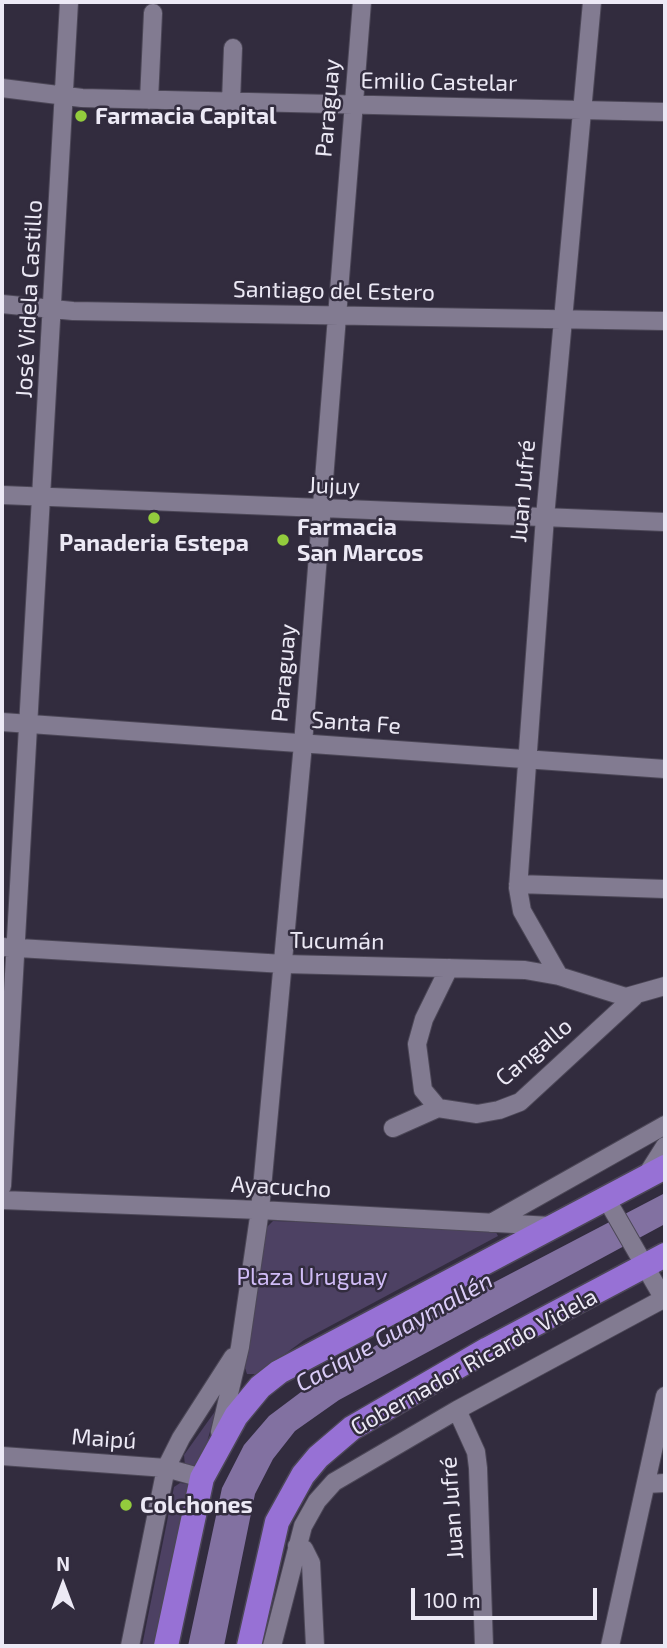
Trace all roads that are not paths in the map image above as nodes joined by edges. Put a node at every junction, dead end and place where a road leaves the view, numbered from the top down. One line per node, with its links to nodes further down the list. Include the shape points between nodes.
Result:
1 (69, 2): 7 (street, José Videla Castillo)
2 (362, 2): 10 (street, Paraguay)
3 (592, 2): 11 (street, Juan Jufré)
4 (153, 13): 8 (street)
5 (233, 48): 9 (street)
6 (2, 88): 7 (street, Emilio Castelar)
7 (64, 95): 8 (street, Emilio Castelar); 14 (street, José Videla Castillo)
8 (149, 100): 9 (street, Emilio Castelar)
9 (231, 102): 10 (street, Emilio Castelar)
10 (353, 105): 11 (street, Emilio Castelar); 15 (street, Paraguay)
11 (581, 110): 12 (street, Emilio Castelar); 16 (street, Juan Jufré)
12 (665, 112)
13 (2, 304): 14 (street, Santiago del Estero)
14 (52, 310): 15 (street, Santiago del Estero); 19 (street, José Videla Castillo)
15 (336, 315): 16 (street, Santiago del Estero); 20 (street, Paraguay)
16 (563, 319): 17 (street, Santiago del Estero); 21 (street, Juan Jufré)
17 (665, 321)
18 (2, 495): 19 (street, Jujuy)
19 (42, 497): 20 (street, Jujuy); 24 (street, José Videla Castillo)
20 (321, 510): 21 (street, Jujuy); 25 (street, Paraguay)
21 (545, 517): 22 (street, Jujuy); 26 (street, Juan Jufré)
22 (665, 522)
23 (2, 722): 24 (street, Santa Fe)
24 (29, 724): 25 (street, Santa Fe); 30 (street, José Videla Castillo)
25 (303, 744): 26 (street, Santa Fe); 31 (street, Paraguay)
26 (528, 761): 27 (street, Santa Fe); 28 (street, Juan Jufré)
27 (665, 769)
28 (518, 884): 29 (street); 33 (street, Juan Jufré, via 522,911)
29 (665, 889)
30 (9, 947): 31 (street, Tucumán); 41 (street, José Videla Castillo)
31 (284, 964): 32 (street, Tucumán); 44 (street, Paraguay)
32 (449, 968): 33 (street, Tucumán, via 525,970); 36 (street, via 417,1044 423,1090)
33 (559, 976): 35 (street, Tucumán)
34 (665, 986): 35 (street)
35 (634, 997): 36 (street, Cangallo, via 520,1102 477,1114)
36 (438, 1108): 38 (street)
37 (665, 1125): 45 (street)
38 (393, 1128)
39 (665, 1146): 40 (street)
40 (654, 1173): 43 (highway)
41 (2, 1186)
42 (2, 1200): 44 (street, Ayacucho)
43 (612, 1209): 46 (highway); 47 (street, via 631,1242)
44 (260, 1210): 45 (street, Ayacucho); 49 (street, Paraguay)
45 (491, 1223): 46 (street, Ayacucho)
46 (557, 1227): 53 (highway, via 279,1372 236,1416)
47 (655, 1261): 48 (street); 61 (highway, Gobernador Ricardo Videla, via 488,1349 352,1429 318,1457 277,1522)
48 (665, 1299): 51 (street)
49 (240, 1347): 53 (street, Paraguay); 54 (street, Paraguay)
50 (665, 1396): 57 (street)
51 (457, 1410): 58 (street, via 334,1482 307,1516); 64 (street, Juan Jufré, via 476,1452 478,1468)
52 (2, 1456): 54 (street, Maipú)
53 (213, 1456): 55 (highway)
54 (166, 1468): 55 (street, Maipú); 59 (street, Paraguay)
55 (202, 1478): 60 (highway)
56 (665, 1483): 57 (street)
57 (646, 1484): 65 (street)
58 (297, 1546): 62 (street); 63 (street, via 311,1563)
59 (130, 1646)
60 (166, 1646)
61 (248, 1646)
62 (272, 1646)
63 (314, 1646)
64 (484, 1646)
65 (610, 1646)

